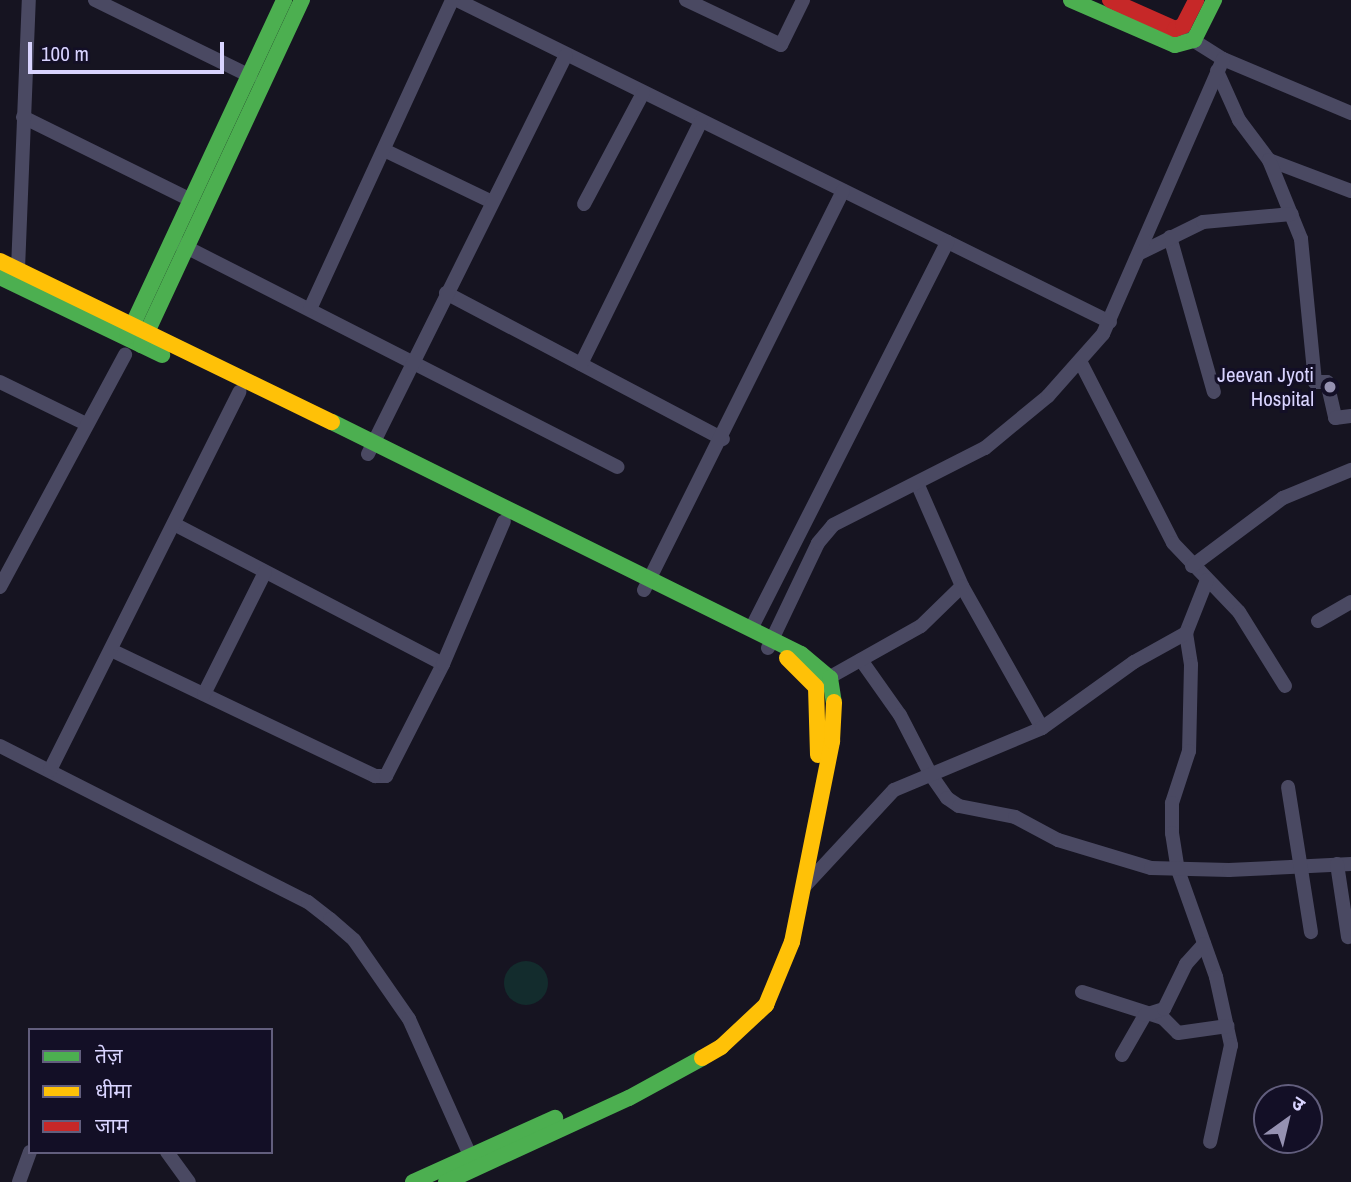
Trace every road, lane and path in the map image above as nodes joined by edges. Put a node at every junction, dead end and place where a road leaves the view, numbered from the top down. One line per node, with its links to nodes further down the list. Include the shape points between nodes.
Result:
1 (29, 0): 19 (street)
2 (95, 0): 16 (street)
3 (284, 0): 16 (street)
4 (302, 0): 32 (street)
5 (455, 0): 14 (street); 21 (street)
6 (686, 0): 7 (street, via 781,45)
7 (803, 0)
8 (1071, 0): 13 (street, via 1162,41 1183,45)
9 (1110, 0): 12 (street)
10 (1196, 0): 12 (street, via 1183,26)
11 (1214, 0): 13 (street)
12 (1175, 29): 13 (street)
13 (1194, 40): 15 (street)
14 (566, 55): 17 (street); 26 (street)
15 (1220, 65): 18 (street); 22 (street, via 1239,120); 33 (street)
16 (250, 76): 25 (street)
17 (643, 93): 20 (street); 27 (street)
18 (1351, 113)
19 (23, 117): 25 (street); 35 (street)
20 (701, 121): 23 (street); 43 (street)
21 (384, 150): 26 (street); 38 (street)
22 (1269, 160): 24 (street); 28 (street)
23 (843, 191): 31 (street); 49 (street)
24 (1351, 191)
25 (191, 200): 30 (street)
26 (492, 202): 37 (street)
27 (584, 204)
28 (1292, 214): 29 (street, via 1203,222); 47 (street, via 1301,239 1315,382 1327,382 1335,418)
29 (1170, 237): 33 (street); 46 (street)
30 (172, 241): 32 (street); 40 (street)
31 (947, 242): 39 (street); 64 (street)
32 (189, 248): 38 (street); 40 (street)
33 (1140, 253): 39 (street)
34 (0, 261): 35 (street)
35 (18, 269): 40 (street)
36 (0, 277): 40 (street)
37 (446, 293): 41 (street); 43 (street)
38 (310, 309): 41 (street)
39 (1110, 322): 42 (street)
40 (137, 335): 45 (street); 48 (street); 50 (street)
41 (411, 361): 50 (street); 51 (street)
42 (1080, 361): 53 (street, via 1035,408 985,448); 56 (street, via 1173,543)
43 (581, 364): 49 (street)
44 (0, 382): 48 (street)
45 (239, 392): 50 (street); 55 (street)
46 (1214, 393)
47 (1351, 415)
48 (84, 423): 60 (street)
49 (723, 439): 59 (street)
50 (370, 449): 54 (street); 59 (street)
51 (617, 467)
52 (1351, 470): 56 (street, via 1290,494)
53 (917, 483): 61 (street); 66 (street, via 825,533)
54 (504, 521): 59 (street); 69 (street)
55 (174, 524): 57 (street); 67 (street)
56 (1192, 566): 58 (street)
57 (265, 572): 69 (street); 73 (street)
58 (1207, 580): 65 (street); 72 (street, via 1239,612)
59 (647, 585): 64 (street); 66 (street)
60 (0, 586)
61 (962, 586): 68 (street, via 921,626); 74 (street)
62 (1351, 602): 63 (street)
63 (1318, 621)
64 (752, 627): 66 (street)
65 (1185, 633): 74 (street, via 1134,662); 81 (street, via 1191,665 1189,751 1172,803)
66 (771, 643): 70 (street, via 801,654); 71 (street)
67 (111, 650): 73 (street); 76 (street)
68 (861, 660): 70 (street); 77 (street, via 900,715)
69 (443, 664): 73 (street, via 390,772 381,777)
70 (830, 678): 71 (street); 82 (street, via 836,713)
71 (814, 685): 86 (street, via 820,736 817,761)
72 (1285, 686)
73 (204, 694)
74 (1042, 728): 77 (street)
75 (0, 746): 76 (street)
76 (50, 770): 94 (street, via 309,902 354,940 409,1019)
77 (931, 775): 81 (street, via 947,798 959,806 1015,817 1058,840 1125,861); 82 (street, via 886,797)
78 (1288, 787): 79 (street)
79 (1298, 864): 80 (street); 81 (street); 83 (street)
80 (1344, 864): 84 (street)
81 (1178, 870): 85 (street)
82 (802, 889): 86 (street)
83 (1311, 932)
84 (1348, 937)
85 (1204, 944): 88 (street, via 1186,964 1164,1009); 89 (street)
86 (772, 981): 94 (street, via 766,1005 722,1047 629,1098)
87 (1082, 992): 88 (street)
88 (1150, 1013): 89 (street, via 1178,1033); 90 (street)
89 (1228, 1026): 91 (street, via 1231,1056)
90 (1122, 1055)
91 (1210, 1142)
92 (29, 1154): 95 (street)
93 (168, 1154): 96 (street)
94 (473, 1161): 97 (street); 98 (street)
95 (19, 1182)
96 (189, 1182)
97 (413, 1182)
98 (446, 1182)

